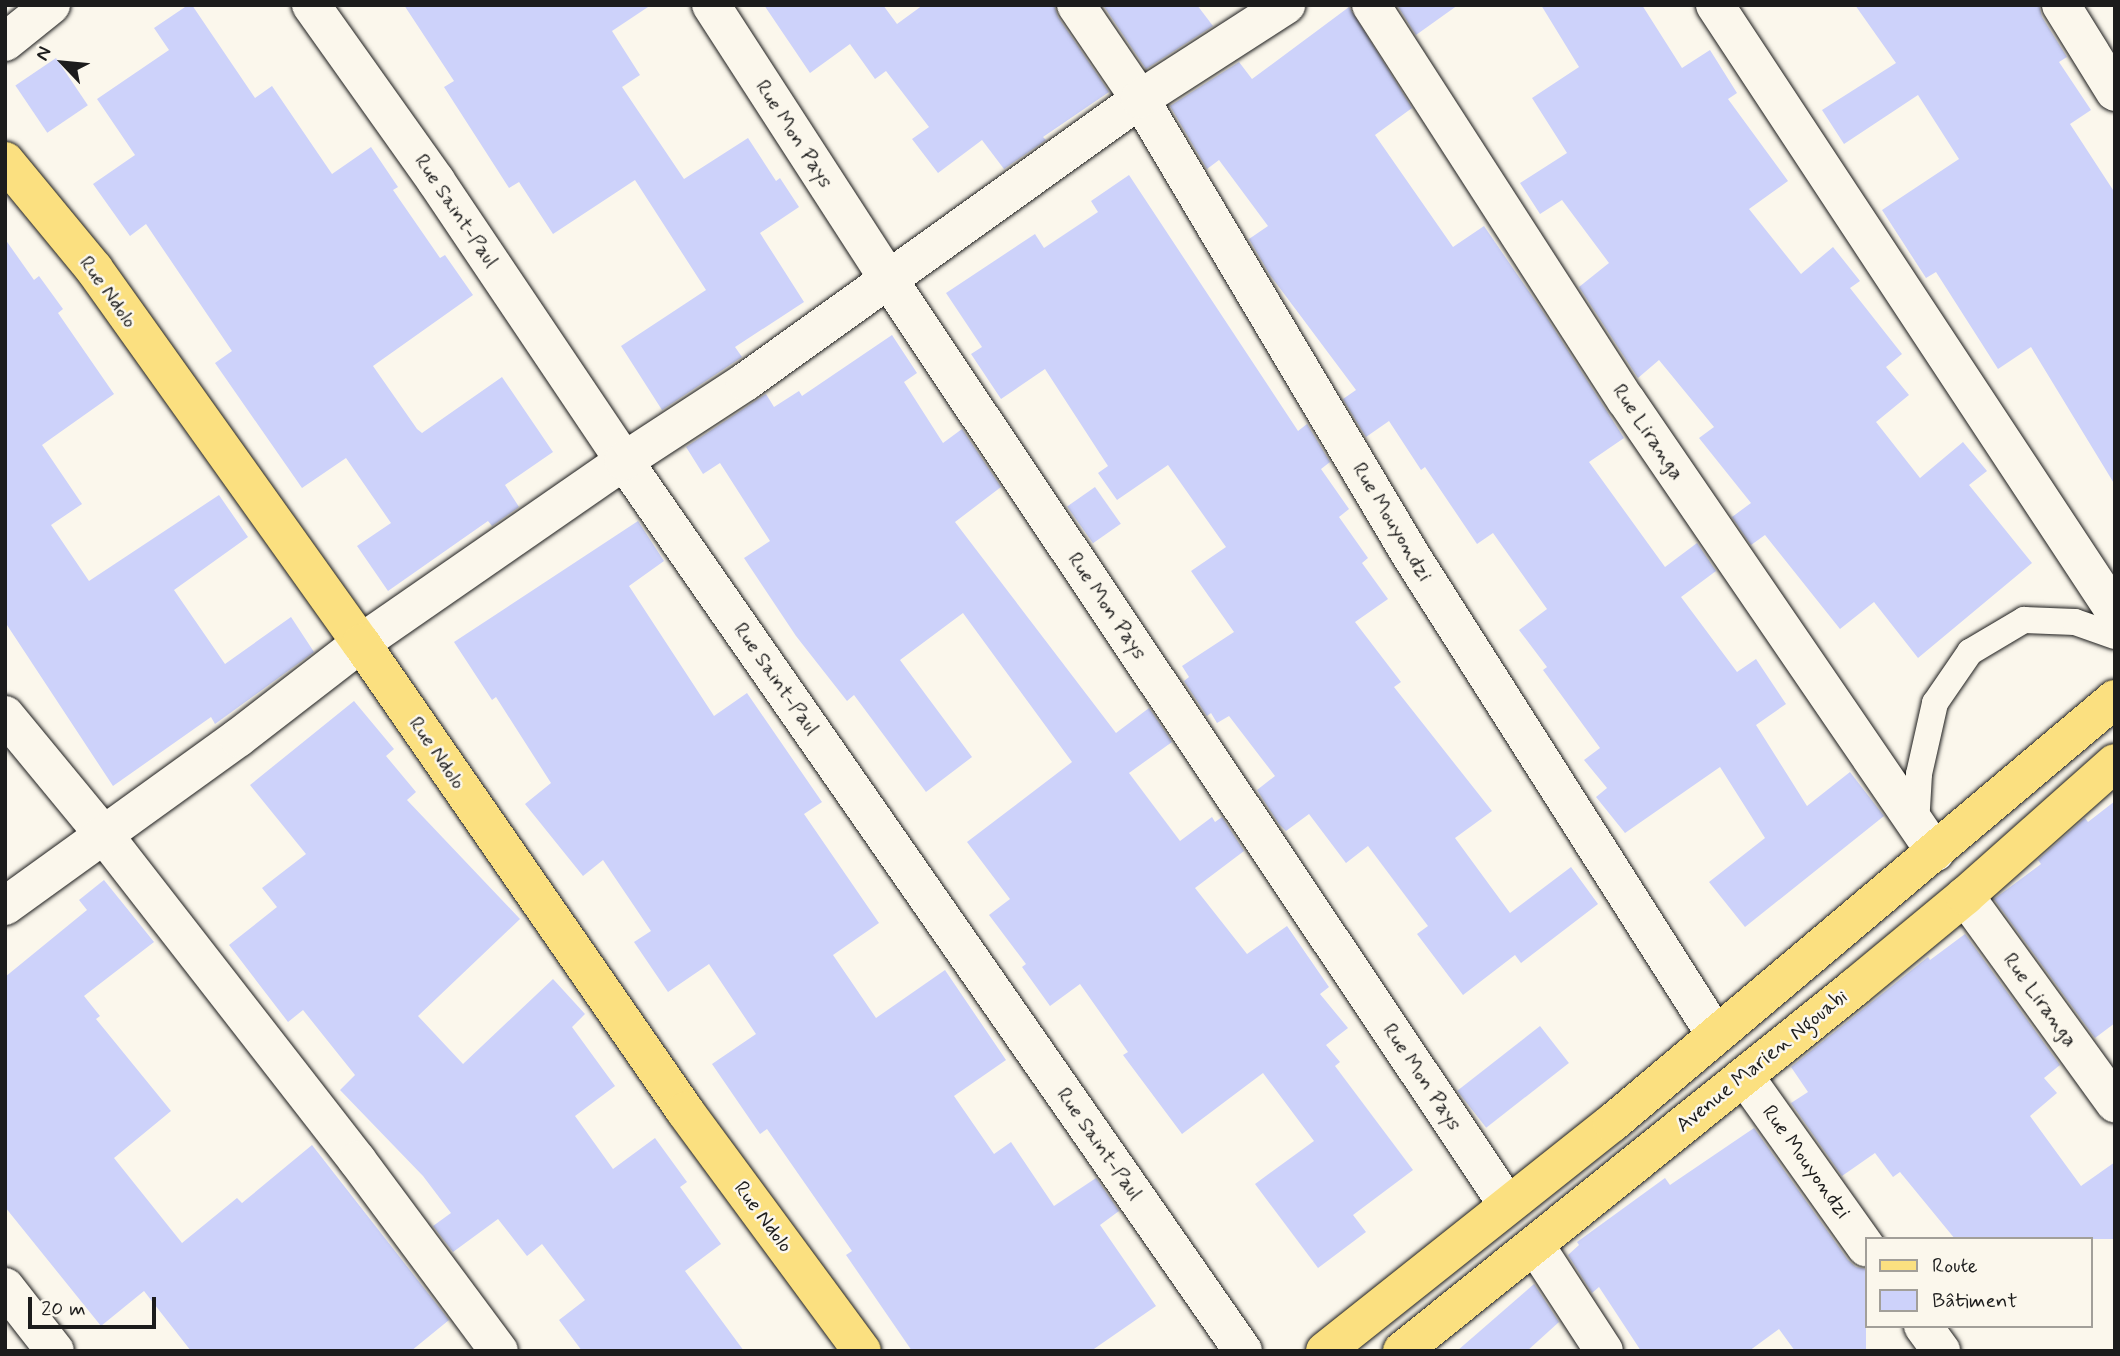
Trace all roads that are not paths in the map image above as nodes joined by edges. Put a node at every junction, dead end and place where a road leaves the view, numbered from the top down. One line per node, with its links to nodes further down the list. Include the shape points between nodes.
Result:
1 (51, 5): 9 (street)
2 (311, 5): 14 (street, Rue Saint-Paul)
3 (711, 5): 13 (street, Rue Mon Pays)
4 (1076, 5): 11 (street, Rue Mouyondzi)
5 (1286, 5): 11 (street)
6 (1371, 5): 22 (street, Rue Liranga, via 1626,400)
7 (1715, 5): 15 (street)
8 (2061, 5): 10 (street)
9 (5, 42)
10 (2115, 92)
11 (1140, 99): 13 (street); 25 (street, Rue Mouyondzi, via 1410,554)
12 (5, 161): 17 (main road, Rue Ndolo, via 94,269)
13 (888, 279): 14 (street, via 745,382); 28 (street, Rue Mon Pays)
14 (624, 461): 17 (street); 36 (street, Rue Saint-Paul)
15 (2115, 612)
16 (2115, 636): 22 (lane, via 2075,622 2024,620 1970,652 1935,703 1919,774)
17 (361, 643): 21 (street); 35 (main road, Rue Ndolo, via 685,1111)
18 (2115, 699): 22 (main road)
19 (5, 715): 21 (street)
20 (2115, 763): 23 (main road, Avenue Marien Ngouabi)
21 (104, 835): 24 (street); 34 (street)
22 (1925, 838): 25 (main road)
23 (1965, 896): 26 (main road, Avenue Marien Ngouabi); 27 (street, Rue Liranga)
24 (5, 906)
25 (1715, 1034): 28 (main road, via 1612,1123)
26 (1745, 1077): 29 (street, Rue Mouyondzi); 30 (main road, Avenue Marien Ngouabi)
27 (2115, 1104)
28 (1507, 1204): 37 (main road)
29 (1864, 1244)
30 (1535, 1245): 38 (main road, Avenue Marien Ngouabi); 39 (street)
31 (5, 1287): 33 (street)
32 (1924, 1328): 40 (street)
33 (55, 1351)
34 (499, 1351)
35 (862, 1351)
36 (1243, 1351)
37 (1325, 1351)
38 (1402, 1351)
39 (1604, 1351)
40 (1941, 1351)

